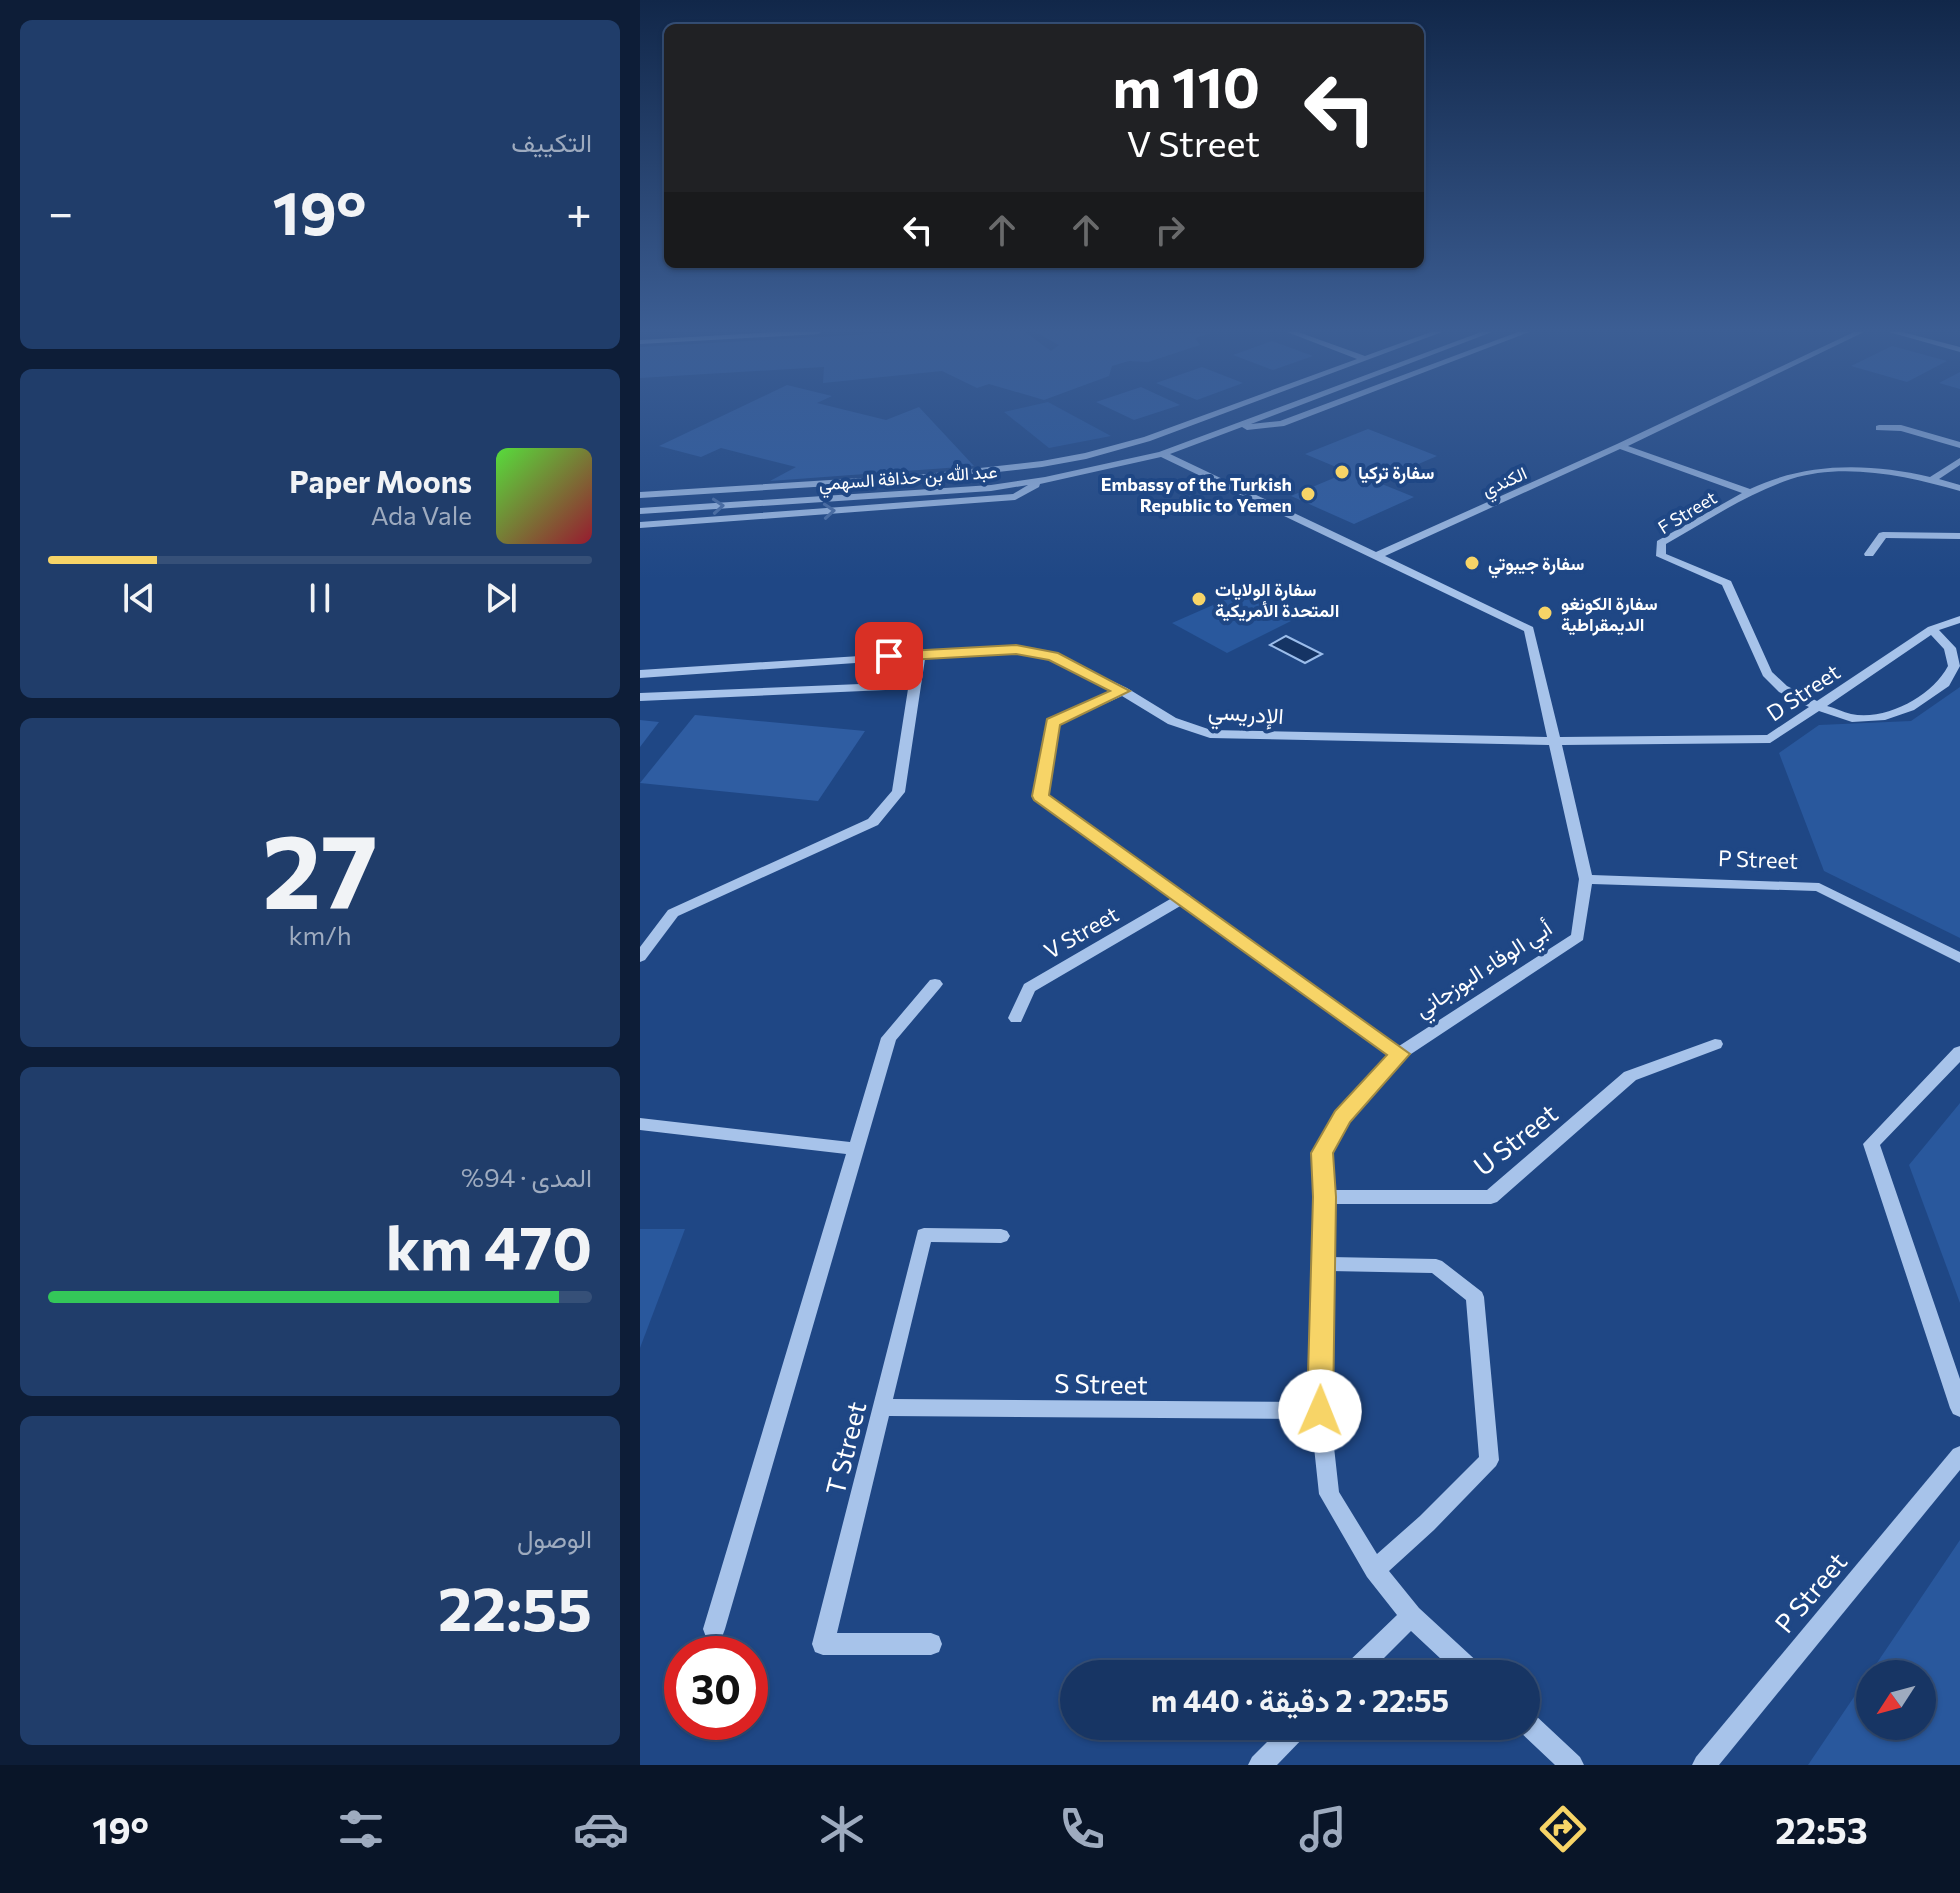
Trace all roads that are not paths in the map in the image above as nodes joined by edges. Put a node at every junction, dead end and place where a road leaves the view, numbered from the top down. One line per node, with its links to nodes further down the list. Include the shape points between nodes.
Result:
1 (1214, 414): 15 (street, عبد الله بن حذافة السهمي, via 1147,439 1042,464 926,477)
2 (1266, 414): 6 (street, عبد الله بن حذافة السهمي)
3 (1307, 414): 6 (street, via 1281,424)
4 (1687, 414): 8 (street, الكندي)
5 (1879, 428): 7 (street, via 1901,428)
6 (1227, 429): 9 (street, عبد الله بن حذافة السهمي)
7 (1960, 445)
8 (1620, 446): 14 (street); 20 (street, الكندي)
9 (1162, 454): 12 (street, عبد الله بن حذافة السهمي); 20 (street, أبي الوفاء البوزجاني)
10 (1960, 461): 11 (street)
11 (1934, 478): 13 (street, F Street); 14 (street, F Street, via 1809,471)
12 (1045, 480): 16 (street, عبد الله بن حذافة السهمي, one-way to 12); 17 (street, one-way to 12, via 1015,497)
13 (1960, 488)
14 (1751, 493): 28 (street, F Street, via 1661,543 1661,556 1727,583 1767,674 1783,689)
15 (640, 495)
16 (640, 511)
17 (640, 525)
18 (1960, 536): 19 (street, via 1883,535)
19 (1869, 554)
20 (1379, 555): 29 (street, أبي الوفاء البوزجاني, via 1529,629)
21 (1960, 619): 22 (street, D Street)
22 (1932, 629): 28 (street, D Street); 28 (street, via 1950,648 1954,666 1945,683 1910,707 1881,717 1852,718)
23 (920, 654): 24 (street, الإدريسي); 25 (street); 26 (street, الإدريسي, via 1016,649 1053,657)
24 (640, 674)
25 (916, 685): 27 (street); 32 (street, via 898,792 873,822 673,913)
26 (1123, 691): 29 (street, الإدريسي, via 1172,721 1210,734); 31 (street, via 1052,723 1040,796)
27 (640, 697)
28 (1817, 706): 29 (street, D Street, via 1770,739)
29 (1556, 741): 30 (street, أبي الوفاء البوزجاني)
30 (1586, 879): 33 (street, P Street, via 1819,887); 38 (street, أبي الوفاء البوزجاني, via 1578,937)
31 (1184, 897): 35 (street, V Street, via 1029,988); 38 (street)
32 (640, 957)
33 (1960, 958)
34 (935, 984): 40 (street, via 889,1038)
35 (1016, 1018)
36 (1715, 1044): 41 (street, U Street, via 1630,1076 1491,1197)
37 (1960, 1052): 45 (street, via 1871,1144)
38 (1399, 1054): 41 (street, أبي الوفاء البوزجاني, via 1343,1117 1322,1153)
39 (640, 1124): 40 (street)
40 (856, 1149): 50 (street)
41 (1324, 1197): 43 (street, أبي الوفاء البوزجاني)
42 (1001, 1236): 44 (street, T Street, via 924,1235)
43 (1323, 1264): 46 (street, أبي الوفاء البوزجاني); 48 (street, via 1436,1266 1475,1297 1489,1460)
44 (882, 1407): 46 (street, S Street); 51 (street, T Street, via 823,1644)
45 (1960, 1408)
46 (1320, 1411): 48 (street, أبي الوفاء البوزجاني, via 1329,1494)
47 (1960, 1455): 58 (street, P Street)
48 (1375, 1570): 49 (street, أبي الوفاء البوزجاني)
49 (1411, 1616): 52 (street); 53 (street, أبي الوفاء البوزجاني)
50 (714, 1629)
51 (931, 1644)
52 (1366, 1660)
53 (1459, 1660)
54 (1540, 1735): 57 (street)
55 (1285, 1740): 56 (street)
56 (1260, 1765)
57 (1572, 1765)
58 (1704, 1765)

